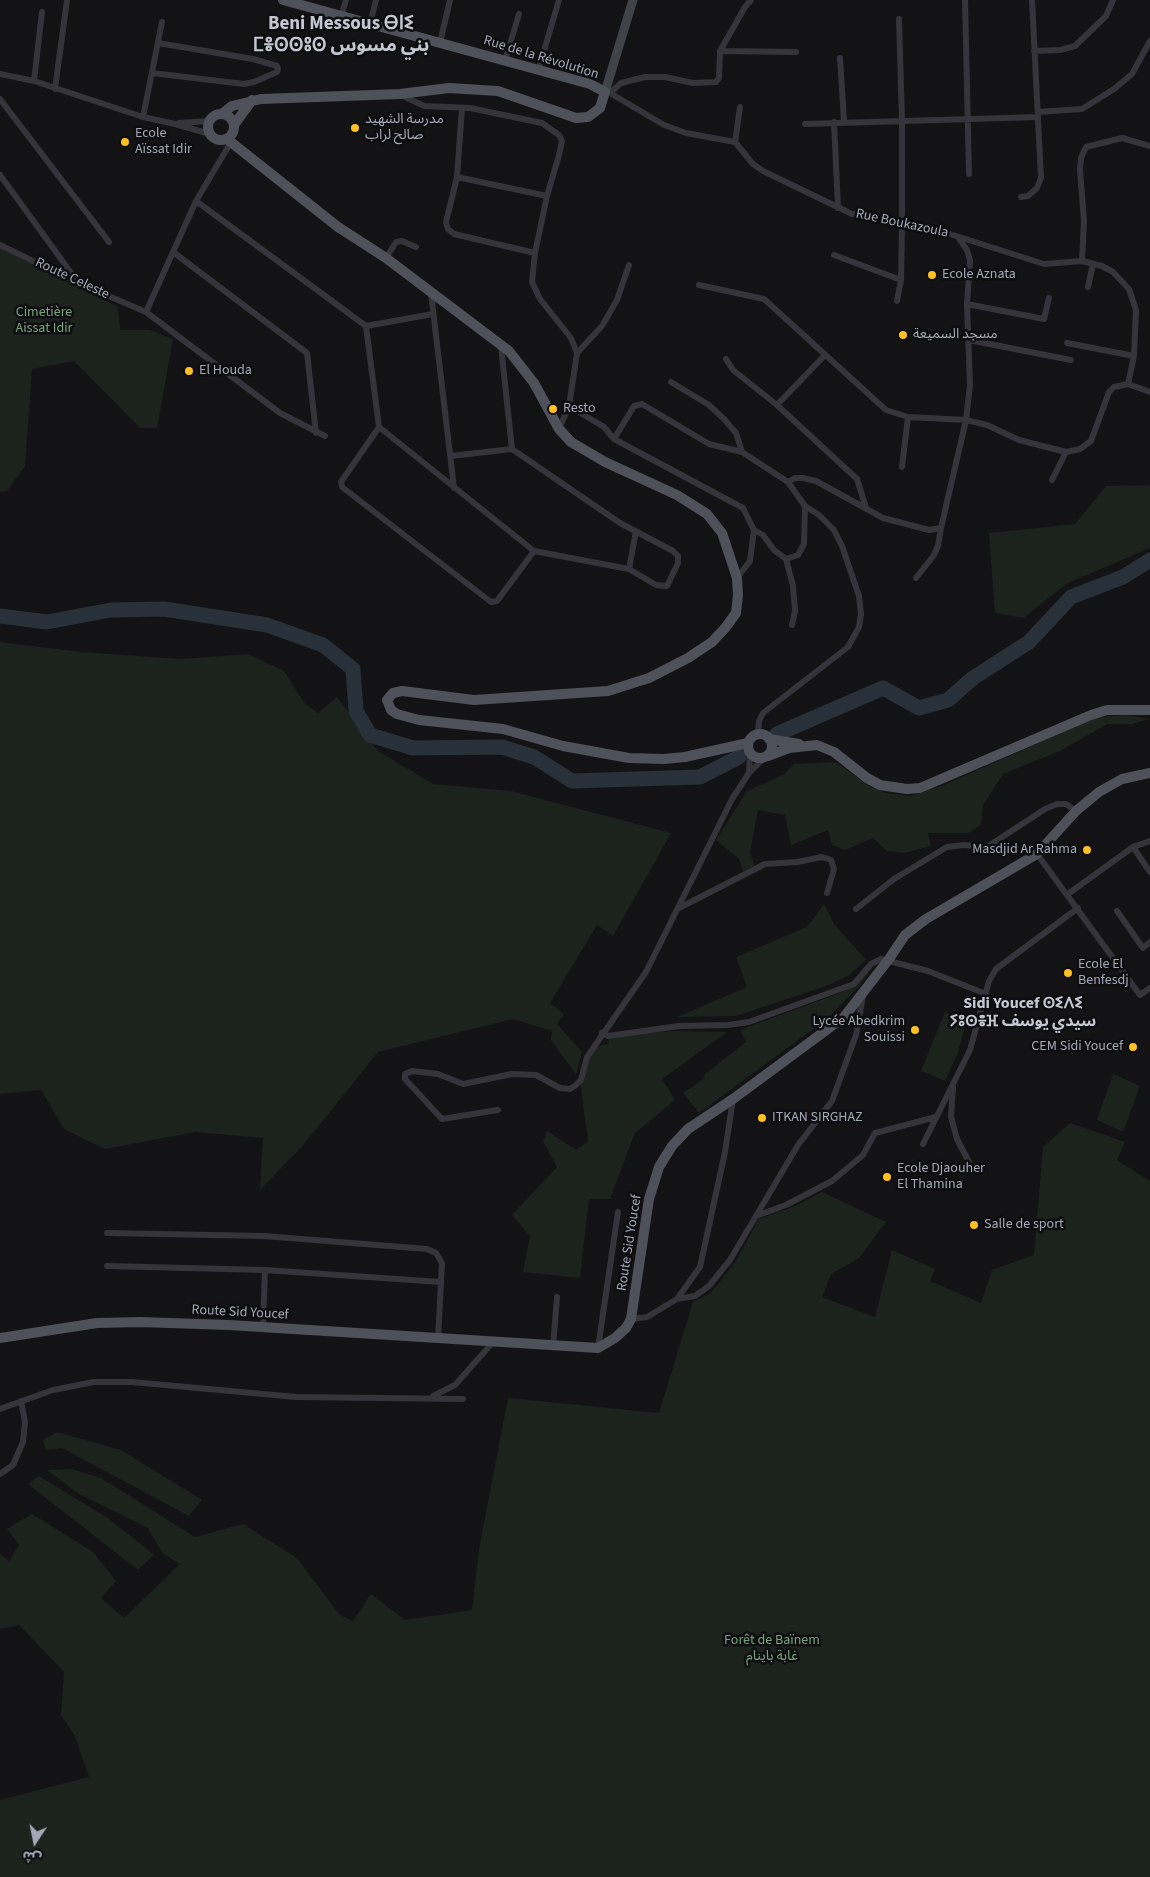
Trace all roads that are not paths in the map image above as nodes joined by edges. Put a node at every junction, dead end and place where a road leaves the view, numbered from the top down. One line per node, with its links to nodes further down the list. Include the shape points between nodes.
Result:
1 (67, 0): 30 (street)
2 (283, 0): 14 (main road, Rue de la Révolution)
3 (346, 0): 14 (street)
4 (376, 0): 17 (street)
5 (450, 0): 20 (street)
6 (559, 0): 26 (street)
7 (633, 0): 31 (main road)
8 (752, 0): 22 (street)
9 (965, 0): 40 (street)
10 (1032, 0): 21 (street)
11 (1113, 0): 21 (street, via 1106,16 1076,46)
12 (42, 12): 29 (street)
13 (519, 14): 25 (street)
14 (341, 17): 17 (main road, Rue de la Révolution)
15 (899, 19): 41 (street)
16 (162, 22): 19 (street)
17 (370, 24): 20 (main road, Rue de la Révolution)
18 (1150, 42): 38 (street, via 1132,74 1114,90 1082,109)
19 (158, 43): 27 (street); 27 (street, via 253,59 278,68 277,72 244,84)
20 (440, 43): 25 (main road, Rue de la Révolution)
21 (1034, 50): 38 (street)
22 (720, 51): 23 (street); 31 (street, via 716,82 693,83 645,77 621,83)
23 (796, 52)
24 (840, 58): 44 (street)
25 (505, 61): 26 (main road, Rue de la Révolution)
26 (538, 71): 31 (main road, Rue de la Révolution)
27 (152, 73): 39 (street)
28 (0, 74): 29 (street)
29 (34, 82): 30 (street)
30 (55, 89): 39 (street)
31 (608, 92): 32 (main road, Rue de la Révolution, via 595,113 576,118 498,91 449,88); 50 (street, via 664,125 686,133)
32 (400, 94): 34 (main road, Rue de la Révolution); 36 (street, via 424,106)
33 (0, 99): 61 (street)
34 (252, 100): 37 (main road, Rue de la Révolution, via 232,106); 47 (main road)
35 (740, 107): 50 (street)
36 (462, 108): 54 (street); 55 (street, via 542,123 555,130 562,142)
37 (222, 114): 42 (main road); 47 (main road)
38 (1038, 114): 40 (street); 56 (street, via 1040,178 1038,188)
39 (143, 118): 45 (street)
40 (968, 118): 41 (street); 52 (street)
41 (902, 120): 44 (street); 59 (street)
42 (209, 121): 45 (street); 48 (main road, via 207,128)
43 (834, 122): 44 (street); 46 (street); 58 (street)
44 (844, 122)
45 (175, 124): 48 (street)
46 (804, 124)
47 (234, 125): 49 (main road)
48 (210, 134): 49 (main road, via 216,140)
49 (229, 140): 57 (street); 67 (main road, via 338,227)
50 (735, 142): 58 (street, Rue Boukazoula, via 763,172)
51 (1150, 146): 68 (street, via 1122,138 1086,147 1080,170 1084,221)
52 (969, 174)
53 (0, 175): 72 (street)
54 (457, 177): 55 (street); 65 (street, via 446,222 450,232)
55 (547, 196): 65 (street)
56 (1022, 197)
57 (196, 201): 64 (street); 81 (street)
58 (838, 208): 59 (street, Rue Boukazoula)
59 (902, 224): 60 (street, Rue Boukazoula); 71 (street)
60 (957, 236): 68 (street, Rue Boukazoula, via 1044,264); 78 (street, via 969,254)
61 (109, 242)
62 (0, 245): 72 (street, Route Celeste)
63 (416, 246): 67 (street, via 396,242)
64 (173, 252): 79 (street); 99 (street, via 307,353)
65 (535, 253): 85 (street, via 532,282 535,291 570,338)
66 (834, 255): 71 (street)
67 (386, 258): 75 (main road)
68 (1082, 262): 69 (street, Rue Boukazoula)
69 (1092, 264): 74 (street); 87 (street, Rue Boukazoula, via 1113,272 1129,289 1136,310)
70 (629, 265): 85 (street, via 617,300 602,326)
71 (901, 280): 77 (street)
72 (78, 284): 79 (street, Route Celeste)
73 (699, 285): 86 (street, via 764,299)
74 (1088, 287)
75 (431, 293): 80 (street); 84 (main road)
76 (1049, 298): 78 (street, via 1044,319)
77 (897, 301)
78 (967, 304): 82 (street)
79 (146, 312): 99 (street, Route Celeste, via 280,413)
80 (433, 314): 81 (street); 105 (street)
81 (366, 326): 97 (street)
82 (970, 340): 89 (street); 96 (street)
83 (1067, 342): 87 (street)
84 (501, 346): 98 (main road, via 509,351 534,383); 102 (street)
85 (577, 353): 94 (street)
86 (824, 356): 93 (street); 95 (street, via 886,410)
87 (1134, 356): 91 (street, Rue Boukazoula)
88 (726, 359): 93 (street, via 733,370)
89 (1071, 360)
90 (671, 382): 103 (street, via 709,405 724,419 736,434)
91 (1128, 384): 92 (street); 104 (street, via 1114,387 1109,392 1091,441 1080,449)
92 (1150, 392)
93 (777, 405): 111 (street, via 857,479)
94 (569, 406): 98 (street); 101 (street, via 604,428)
95 (908, 417): 96 (street); 106 (street)
96 (966, 420): 104 (street, via 1019,440); 112 (street)
97 (379, 427): 109 (street); 115 (street, via 340,482 342,487 491,602 497,601)
98 (559, 429): 118 (main road, via 571,442 605,462 676,495 707,514 722,534)
99 (316, 433): 100 (street, Route Celeste)
100 (325, 436)
101 (614, 439): 103 (street, via 638,404 709,444); 113 (street, via 743,508)
102 (512, 449): 105 (street); 114 (street, via 579,497)
103 (742, 452): 108 (street)
104 (1066, 452): 107 (street)
105 (451, 456): 109 (street)
106 (902, 467)
107 (1052, 480)
108 (788, 482): 110 (street); 111 (street, via 795,478 816,481)
109 (454, 488): 115 (street)
110 (805, 506): 116 (street, via 804,544 798,554); 122 (street, via 834,530 842,546 859,596 859,627 848,647 763,713)
111 (866, 508): 112 (street, via 896,522 929,530)
112 (941, 528): 119 (street, via 934,555)
113 (754, 530): 116 (street); 118 (street, via 750,561)
114 (636, 532): 117 (street); 117 (street, via 673,550 678,556 678,563 667,586 662,587)
115 (534, 551): 117 (street)
116 (786, 559): 120 (street, via 793,586)
117 (629, 569)
118 (737, 578): 125 (main road, via 736,612 726,627 712,642 688,658 649,678 608,690 568,695 474,700 402,691 393,693 387,700 390,710 419,720 503,729 563,746 629,758 664,759)
119 (916, 578)
120 (792, 625)
121 (1150, 710): 124 (main road, via 1099,713 930,784 907,789 880,785 827,748)
122 (758, 735): 123 (main road); 125 (main road)
123 (769, 738): 124 (main road); 126 (main road, via 772,745)
124 (804, 746): 126 (main road)
125 (749, 748): 126 (main road, via 754,757); 127 (street)
126 (766, 757): 127 (street)
127 (749, 773): 136 (street, via 712,836)
128 (1150, 773): 129 (main road, Route Sid Youcef, via 1122,779)
129 (1076, 811): 132 (main road, Route Sid Youcef); 138 (street, via 1066,804 1057,804 987,847 964,844 948,847 894,879)
130 (1150, 840): 131 (street)
131 (1133, 847): 133 (street); 135 (street)
132 (1037, 854): 135 (street); 141 (main road, Route Sid Youcef, via 919,924 904,935)
133 (1150, 872)
134 (827, 893): 136 (street, via 834,869 831,860 822,857 765,864)
135 (1068, 894): 137 (street)
136 (679, 908): 145 (street, via 646,972)
137 (1078, 908): 142 (street, via 1140,995); 144 (street, via 996,969)
138 (856, 909)
139 (1117, 911): 140 (street, via 1143,948)
140 (1150, 942)
141 (889, 959): 143 (main road, Route Sid Youcef); 144 (street); 145 (street, via 871,964 854,984 749,1022 679,1026 608,1036)
142 (1150, 988)
143 (863, 994): 147 (main road, Route Sid Youcef, via 844,1017); 153 (street, via 856,1035 832,1101 798,1145)
144 (986, 994): 146 (street, via 970,1050)
145 (602, 1033): 148 (street, via 587,1057 581,1080 570,1089 560,1088 536,1075 512,1074 463,1084 438,1074 412,1071 405,1074 404,1079 442,1119)
146 (953, 1083): 149 (street); 151 (street, via 951,1117 957,1139)
147 (733, 1099): 159 (street, via 700,1267); 160 (main road, Route Sid Youcef, via 688,1129 659,1167 650,1199)
148 (498, 1110)
149 (936, 1116): 150 (street); 153 (street, via 875,1133 863,1155 832,1181 786,1205)
150 (923, 1144)
151 (969, 1162)
152 (618, 1212): 166 (street)
153 (756, 1216): 159 (street, via 730,1260 709,1286 695,1296)
154 (107, 1233): 157 (street, via 264,1236 427,1249 436,1253 442,1263)
155 (108, 1266): 156 (street)
156 (265, 1270): 157 (street); 161 (street)
157 (441, 1282): 163 (street)
158 (557, 1296): 165 (street)
159 (677, 1299): 160 (street, via 647,1317)
160 (631, 1319): 166 (main road, via 615,1338)
161 (263, 1327): 162 (main road, Route Sid Youcef, via 97,1323); 163 (main road, Route Sid Youcef)
162 (0, 1338)
163 (438, 1339): 164 (main road, Route Sid Youcef)
164 (493, 1342): 165 (main road, Route Sid Youcef); 167 (street, via 455,1384)
165 (553, 1347): 166 (main road, Route Sid Youcef)
166 (598, 1348)
167 (432, 1397): 168 (street); 169 (street, via 296,1398 132,1382 94,1382 53,1390)
168 (463, 1399)
169 (21, 1401): 170 (street); 171 (street, via 25,1422 23,1442 13,1465)
170 (0, 1409)
171 (0, 1474)

